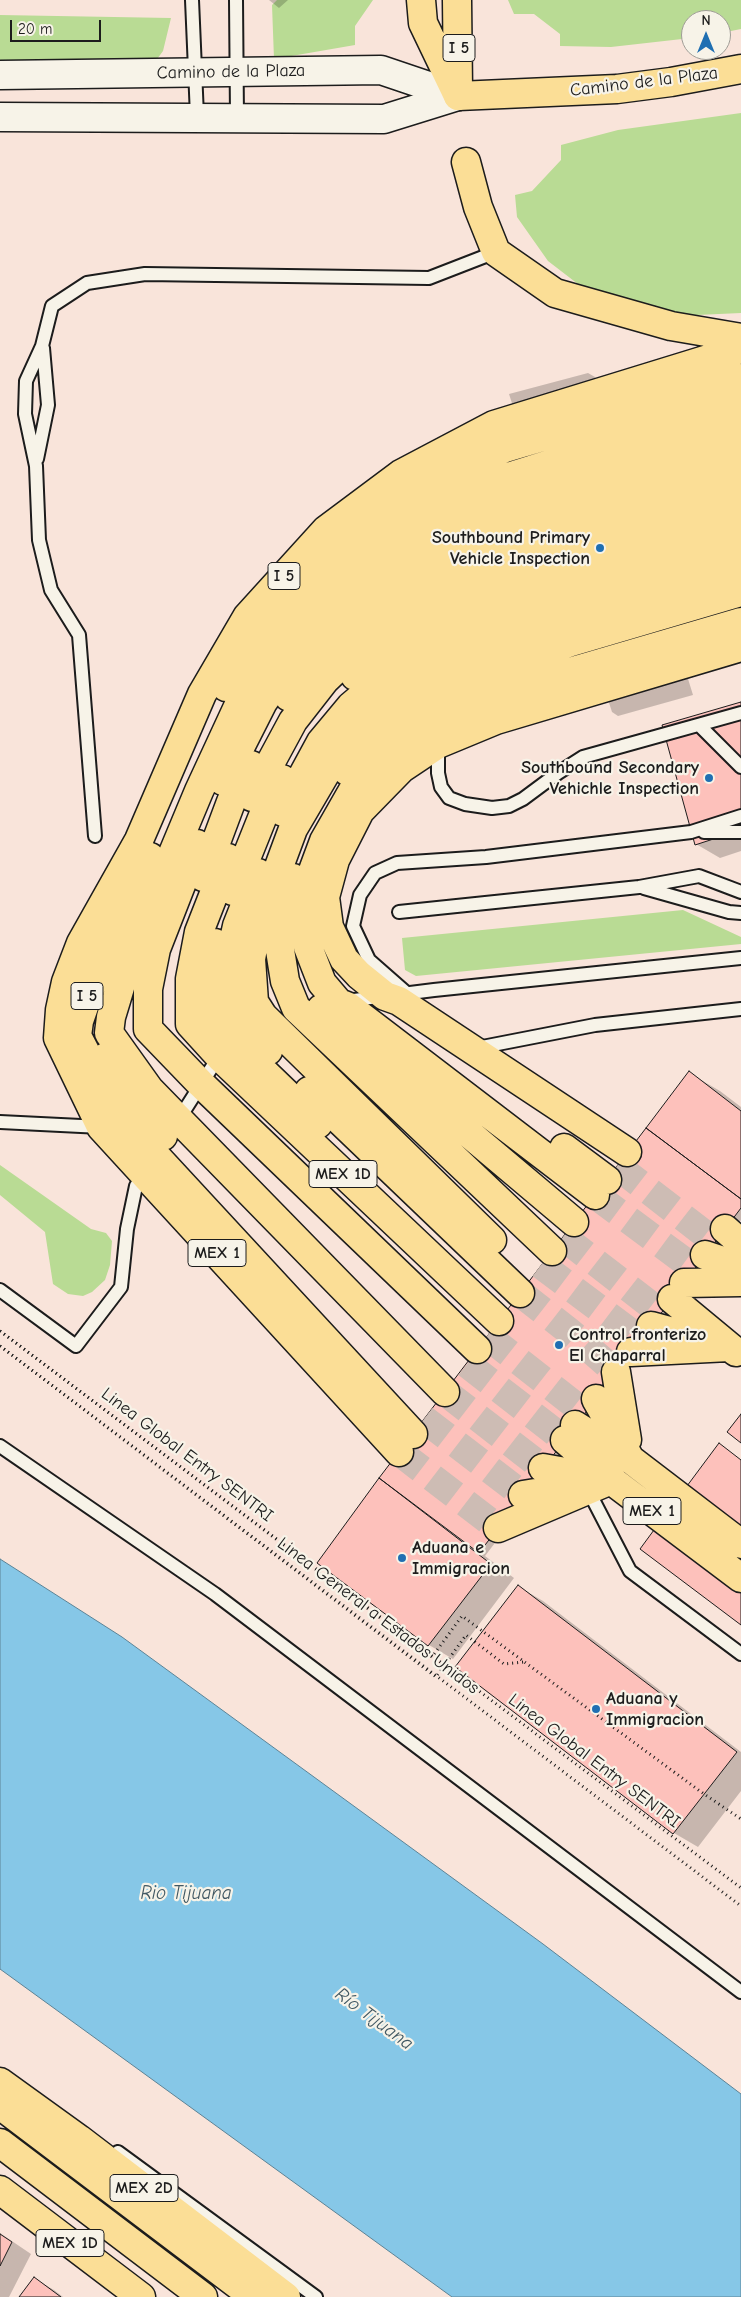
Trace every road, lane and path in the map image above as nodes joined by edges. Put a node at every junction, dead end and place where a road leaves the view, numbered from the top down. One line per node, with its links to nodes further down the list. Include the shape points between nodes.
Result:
1 (192, 0): 7 (lane)
2 (236, 0): 6 (lane)
3 (421, 0): 9 (main road, via 423,23)
4 (457, 0): 9 (main road, I 5)
5 (741, 69): 9 (main road, Camino de la Plaza, via 617,89)
6 (236, 72): 7 (main road, Camino de la Plaza); 9 (main road, Camino de la Plaza, via 381,70); 12 (lane)
7 (195, 73): 8 (main road, Camino de la Plaza); 10 (lane)
8 (0, 75)
9 (458, 96): 12 (main road, Camino de la Plaza, via 384,119)
10 (197, 116): 11 (main road, Camino de la Plaza); 12 (main road, Camino de la Plaza)
11 (0, 117)
12 (237, 117)
13 (466, 162): 14 (main road, via 478,207)
14 (496, 252): 15 (main road, via 555,293 671,326); 16 (lane, via 429,278 145,274 87,283 52,306)
15 (741, 338)
16 (42, 346): 23 (lane, via 48,405); 23 (lane, via 26,381 25,414)
17 (741, 348): 21 (main road, I 5, via 494,425)
18 (741, 378): 24 (main road, I 5, via 505,448)
19 (741, 404): 27 (main road, I 5, via 510,476)
20 (741, 431): 27 (main road, I 5)
21 (441, 452): 24 (lane); 48 (main road, I 5, via 401,474 326,530 247,617 202,694 139,840 81,943 66,982 60,1010)
22 (741, 458): 32 (main road, via 530,521)
23 (36, 466): 41 (lane, via 39,540 49,582 78,635)
24 (441, 479): 27 (lane); 48 (main road, I 5, via 413,493 343,545 264,629 224,690 184,785 102,955 78,1021)
25 (741, 485): 32 (main road, via 537,544 458,578)
26 (741, 513): 32 (main road, via 544,571 467,599)
27 (441, 521): 32 (lane); 48 (main road, I 5, via 368,582 296,655 263,702 215,797 156,949 148,989); 48 (main road, I 5, via 426,514 354,563 280,641 243,696 199,791 128,962 111,1017)
28 (741, 539): 32 (main road, via 552,594 477,622)
29 (741, 565): 32 (main road, via 552,621)
30 (741, 592): 32 (main road, via 572,642 491,670)
31 (741, 622): 36 (main road, via 498,692 463,705)
32 (441, 626): 36 (lane); 48 (main road, via 378,735 345,773 308,834 282,910 280,950 285,981); 48 (main road, via 430,669 364,719 334,759 293,829 257,926 251,960 254,1002); 48 (main road, via 351,706 321,742 278,822 237,926 231,953); 48 (main road, via 382,599 310,668 278,713 231,802 180,936 169,980 166,1012)
33 (741, 647): 36 (main road, via 496,720)
34 (741, 714): 35 (lane)
35 (700, 726): 36 (lane, via 584,757 523,799 509,806 492,808 449,798 441,787); 37 (lane)
36 (438, 731): 48 (main road, via 413,732 375,764 352,792 324,842 311,876 305,904 308,947 312,958); 48 (main road, via 360,811 335,860 325,897 330,926 344,959 359,975)
37 (741, 767)
38 (741, 816): 39 (lane)
39 (691, 832): 40 (lane); 48 (lane, via 486,857 397,863 375,873 360,895 353,926 368,960)
40 (741, 832)
41 (95, 836)
42 (639, 886): 43 (lane, via 699,876); 44 (lane); 45 (lane)
43 (741, 892)
44 (399, 912)
45 (741, 913)
46 (741, 958): 48 (lane)
47 (741, 1009): 49 (lane, via 595,1025)
48 (235, 1043): 49 (main road, MEX 1); 51 (main road, MEX 1); 51 (main road, MEX 1); 56 (lane, via 136,1186 121,1287 76,1346); 57 (main road, MEX 1); 57 (main road, MEX 1); 57 (main road, MEX 1); 57 (main road, MEX 1); 57 (main road, MEX 1); 57 (main road, MEX 1); 57 (main road, MEX 1); 57 (main road, MEX 1); 57 (main road, MEX 1)
49 (481, 1048): 57 (main road, MEX 1)
50 (0, 1122): 51 (lane)
51 (101, 1127)
52 (741, 1256): 61 (main road)
53 (741, 1267): 61 (main road)
54 (741, 1276): 61 (main road)
55 (741, 1282): 61 (main road)
56 (0, 1290)
57 (515, 1300)
58 (0, 1331): 67 (path, via 432,1657 462,1616); 70 (path, Linea Global Entry SENTRI, bridge)
59 (0, 1346): 68 (path, Linea General a Estados Unidos, bridge)
60 (735, 1351): 61 (main road); 61 (main road)
61 (611, 1396): 63 (main road); 63 (main road); 65 (main road, MEX 1); 66 (lane, via 630,1571)
62 (0, 1446): 72 (lane, via 215,1594)
63 (630, 1459): 64 (main road)
64 (741, 1544)
65 (741, 1578)
66 (741, 1654)
67 (524, 1662): 68 (path, via 504,1664 466,1635); 69 (path)
68 (436, 1677): 71 (path, Linea General a Estados Unidos, bridge)
69 (741, 1819)
70 (741, 1888)
71 (741, 1906)
72 (741, 1992)
73 (0, 2067): 82 (lane)
74 (0, 2082): 81 (main road, MEX 2D)
75 (0, 2105): 80 (main road, MEX 2D)
76 (0, 2143): 79 (main road, MEX 1D)
77 (0, 2190): 78 (main road, MEX 1D)
78 (141, 2297)
79 (203, 2297)
80 (254, 2297)
81 (286, 2297)
82 (316, 2297)

